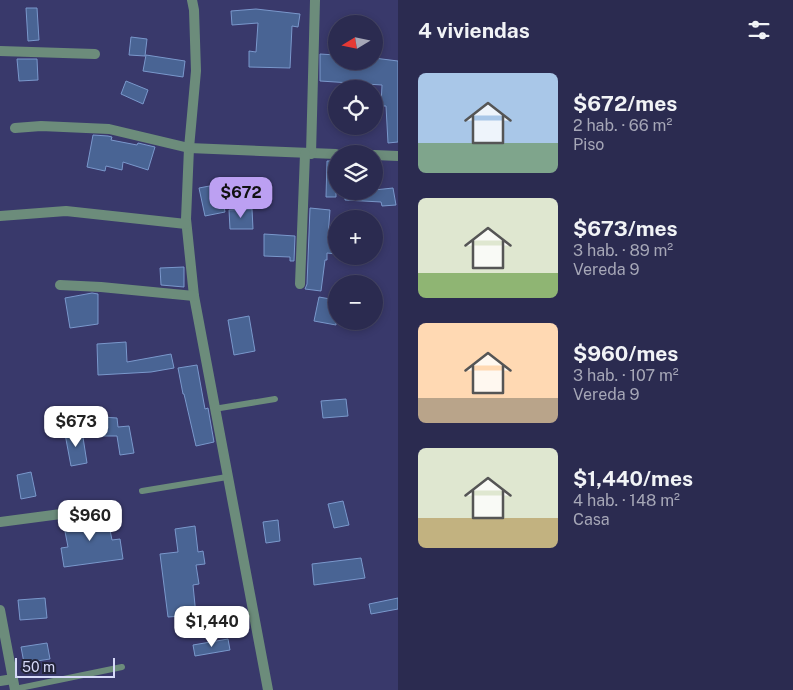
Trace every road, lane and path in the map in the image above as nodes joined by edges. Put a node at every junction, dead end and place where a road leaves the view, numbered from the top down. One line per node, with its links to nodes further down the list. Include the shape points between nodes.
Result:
1 (192, 0): 6 (street, via 196,71)
2 (315, 0): 7 (street)
3 (0, 51): 4 (street)
4 (95, 54)
5 (15, 128): 6 (street, via 109,129)
6 (189, 148): 7 (street); 12 (street)
7 (308, 154): 8 (street); 13 (street)
8 (328, 154)
9 (383, 155): 10 (street)
10 (398, 156)
11 (0, 216): 12 (street, via 66,211)
12 (186, 224): 15 (street)
13 (300, 284)
14 (60, 285): 15 (street)
15 (194, 296): 17 (street)
16 (275, 399): 17 (lane)
17 (214, 409): 18 (street)
18 (227, 477): 19 (lane); 26 (street)
19 (142, 491)
20 (106, 508): 21 (street)
21 (0, 522)
22 (0, 610): 25 (street)
23 (122, 667): 25 (lane)
24 (0, 681): 25 (street)
25 (14, 686)
26 (268, 690)

